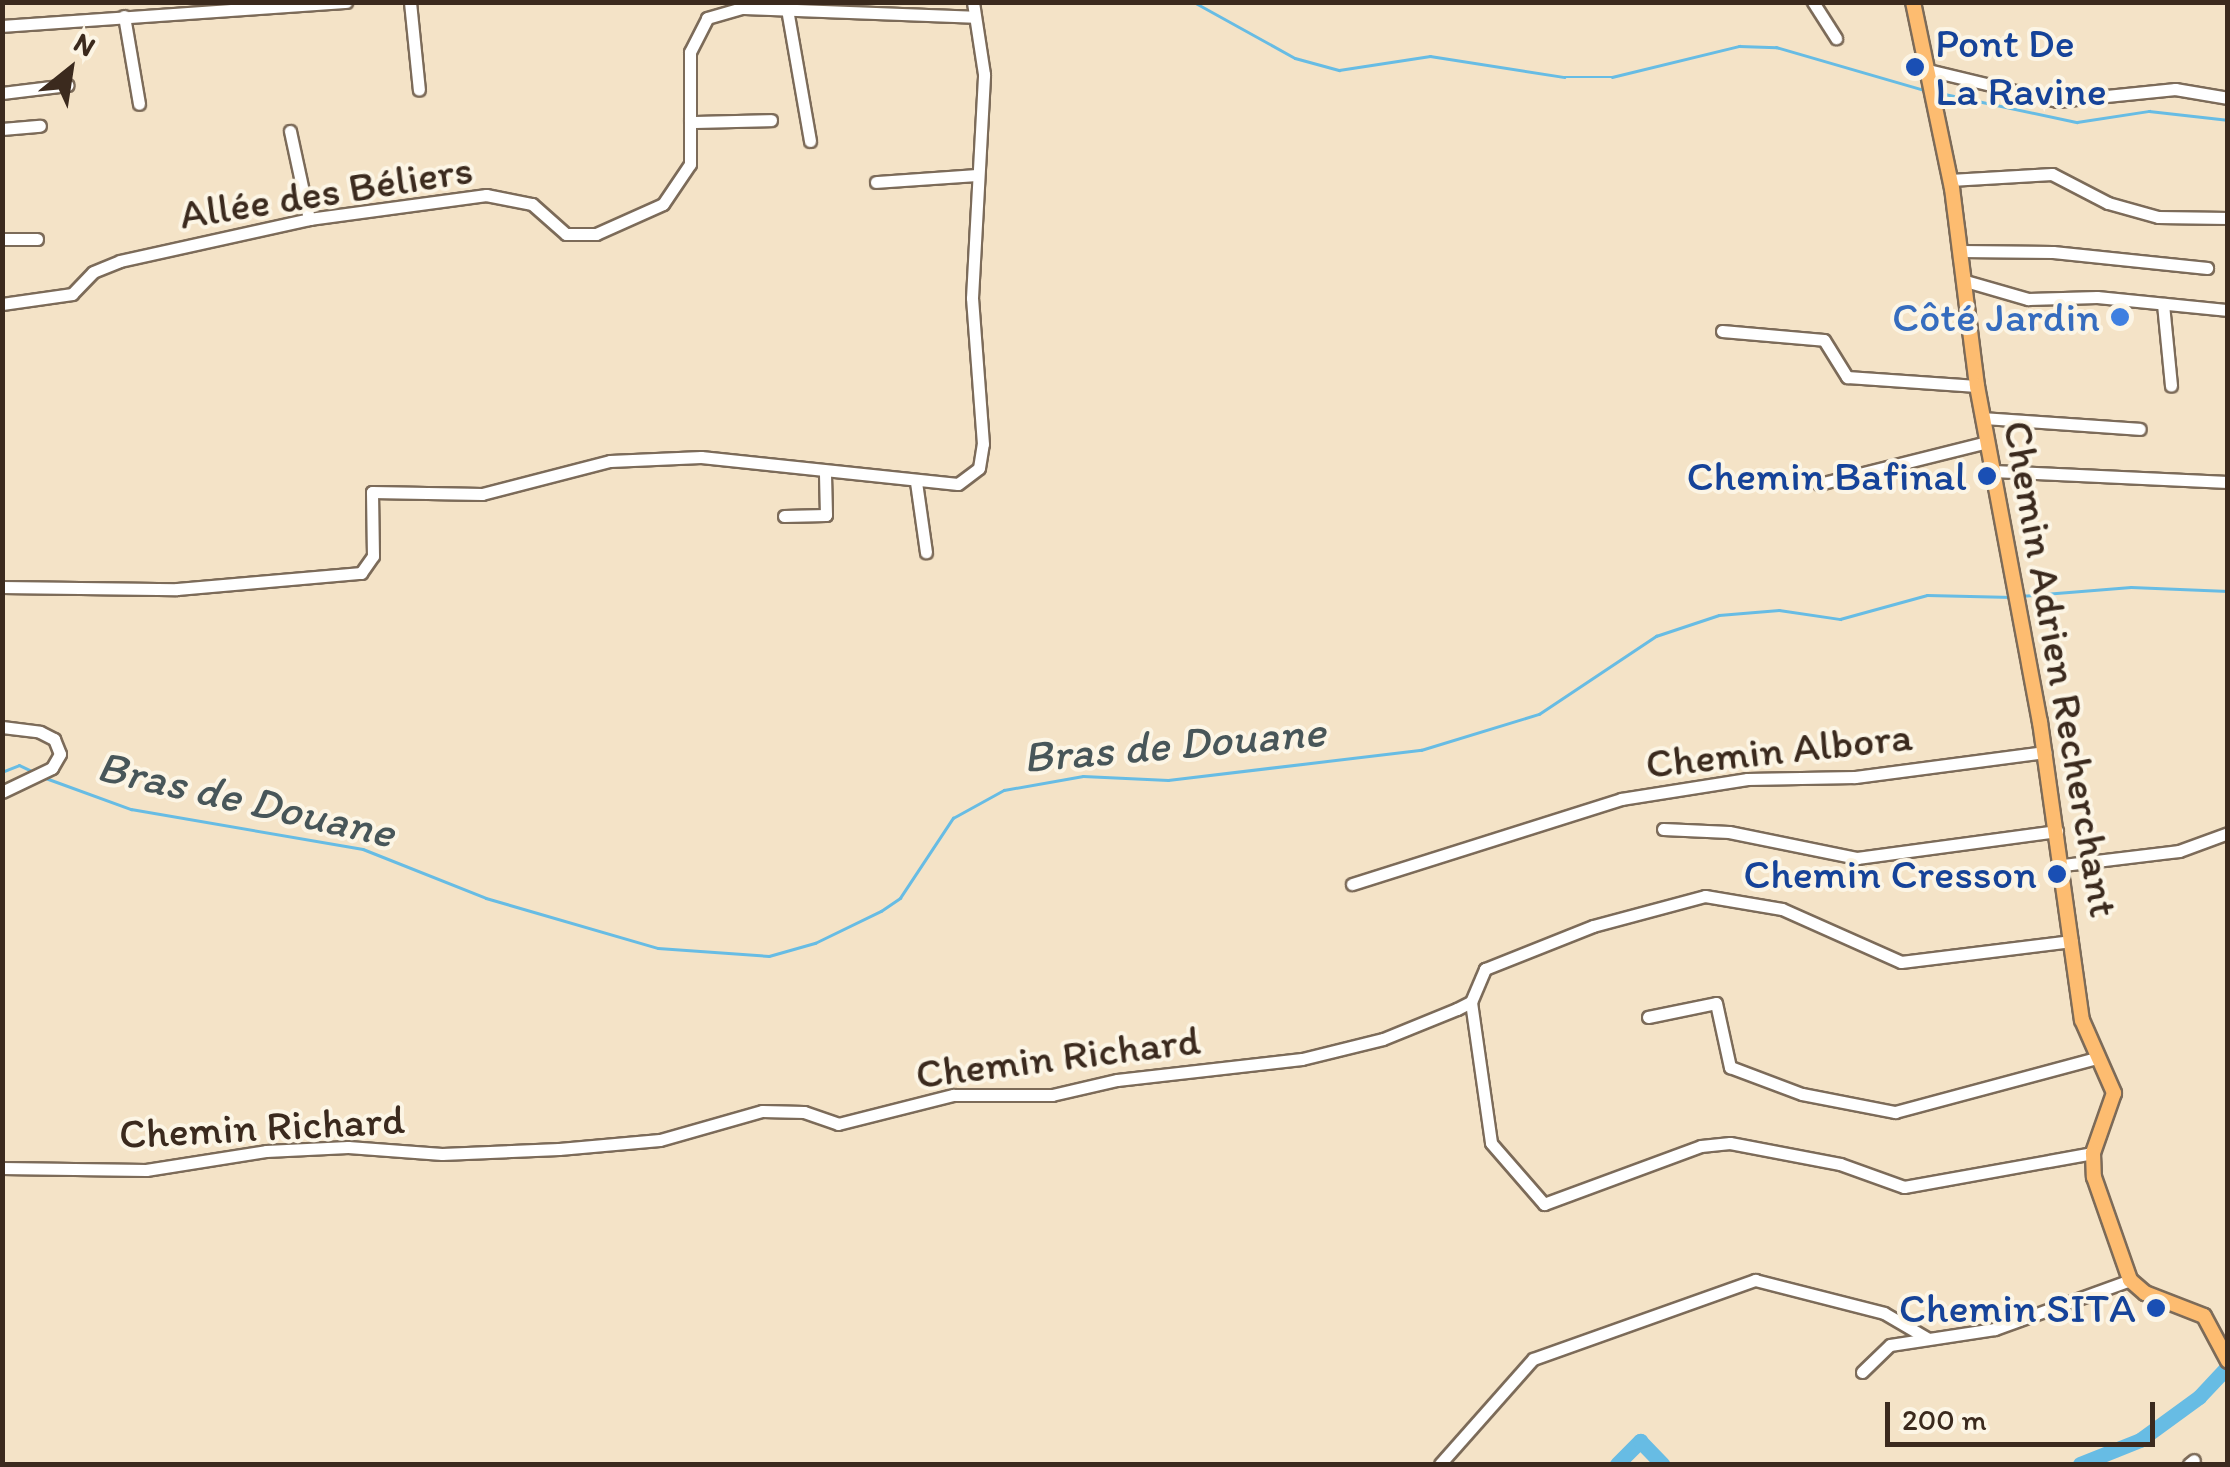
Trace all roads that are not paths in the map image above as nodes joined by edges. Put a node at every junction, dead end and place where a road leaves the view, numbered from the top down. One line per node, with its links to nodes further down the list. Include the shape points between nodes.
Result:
1 (346, 2): 7 (street)
2 (410, 2): 13 (street)
3 (973, 2): 8 (street)
4 (1814, 2): 10 (street)
5 (1912, 2): 11 (main road, Chemin Adrien Recherchant)
6 (787, 8): 8 (street, Allée des Béliers); 18 (street, Allée des Béliers, via 744,8 699,26 690,52); 22 (street)
7 (124, 16): 9 (street); 16 (street)
8 (975, 16): 23 (street, via 984,74)
9 (2, 26)
10 (1836, 38)
11 (1925, 73): 15 (street, via 2057,101 2175,89); 24 (main road, Chemin Adrien Recherchant)
12 (68, 85): 14 (street)
13 (419, 90)
14 (2, 93)
15 (2228, 98)
16 (139, 104)
17 (771, 120): 18 (street)
18 (690, 122): 26 (street, Allée des Béliers, via 690,164 663,204 596,234 566,234 532,204 486,195)
19 (40, 126): 20 (street)
20 (2, 129)
21 (290, 131): 26 (street)
22 (810, 141)
23 (975, 176): 25 (street); 44 (street, via 979,468 958,484)
24 (1950, 180): 27 (street, via 2052,174 2108,203 2158,217); 30 (main road, Chemin Adrien Recherchant)
25 (876, 182)
26 (309, 218): 33 (street, Allée des Béliers, via 105,266 57,299)
27 (2228, 218)
28 (2, 239): 29 (street)
29 (37, 240)
30 (1961, 252): 31 (street, via 2053,252); 32 (main road, Chemin Adrien Recherchant)
31 (2207, 268)
32 (1962, 280): 34 (street, via 2028,299 2097,296); 37 (main road, Chemin Adrien Recherchant)
33 (2, 304)
34 (2163, 304): 35 (street); 38 (street)
35 (2228, 310)
36 (1722, 330): 37 (street, via 1824,340 1847,378)
37 (1977, 386): 39 (main road, Chemin Adrien Recherchant)
38 (2171, 386)
39 (1983, 418): 40 (street); 41 (main road, Chemin Adrien Recherchant)
40 (2140, 429)
41 (1987, 442): 42 (main road, Chemin Adrien Recherchant); 46 (street)
42 (1993, 472): 45 (street); 51 (main road, Chemin Adrien Recherchant)
43 (825, 474): 44 (street); 47 (street, via 832,518); 49 (street, via 701,457 610,460 482,494 372,492 373,556 361,573 177,589)
44 (916, 482): 48 (street)
45 (2228, 482)
46 (1819, 484)
47 (784, 516)
48 (926, 552)
49 (2, 586)
50 (2, 727): 52 (street, via 54,739 60,754 39,776)
51 (2044, 752): 54 (main road, Chemin Adrien Recherchant); 57 (street, Chemin Albora, via 1855,777 1746,778 1621,799)
52 (2, 792)
53 (1662, 829): 54 (street, via 1729,832 1857,858)
54 (2057, 832): 56 (main road, Chemin Adrien Recherchant)
55 (2228, 833): 56 (street, via 2179,851)
56 (2062, 865): 58 (main road, Chemin Adrien Recherchant)
57 (1352, 884)
58 (2072, 941): 59 (street, via 1901,962 1782,909 1705,896 1593,926 1485,968); 61 (main road, Chemin Adrien Recherchant, via 2082,1020)
59 (1471, 1002): 62 (street, via 1491,1143 1517,1166 1536,1202 1591,1189 1701,1146 1730,1143 1855,1168 1904,1188); 63 (street, Chemin Richard, via 1383,1039 1302,1059 1116,1080 1052,1095 952,1094 838,1124 804,1112 762,1111 660,1140 559,1150 442,1154 348,1148 266,1151 146,1170)
60 (1648, 1017): 61 (street, via 1716,1004 1730,1067 1802,1094 1895,1112)
61 (2097, 1058): 62 (main road, Chemin Adrien Recherchant, via 2114,1100)
62 (2093, 1153): 64 (main road, via 2094,1177)
63 (2, 1168)
64 (2130, 1280): 65 (street, via 1995,1328); 66 (main road, via 2204,1316)
65 (1927, 1338): 67 (street, via 1890,1345); 68 (street, via 1884,1313 1755,1280 1532,1359)
66 (2228, 1362)
67 (1862, 1372)
68 (1440, 1464)

